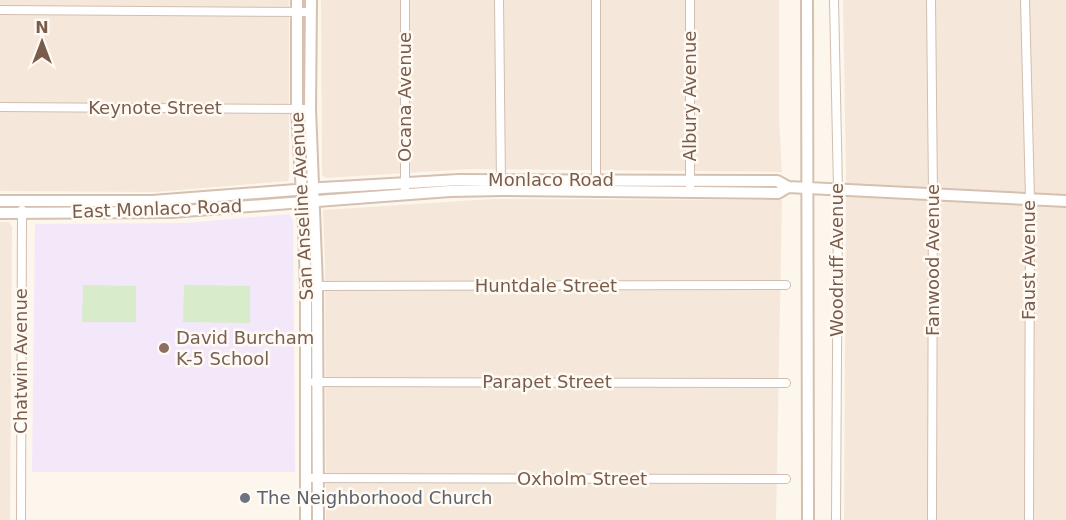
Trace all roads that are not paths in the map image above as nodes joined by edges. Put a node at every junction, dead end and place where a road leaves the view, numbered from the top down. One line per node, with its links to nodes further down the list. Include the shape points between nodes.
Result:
1 (297, 0): 12 (street, San Anseline Avenue)
2 (311, 0): 13 (street, San Anseline Avenue)
3 (405, 0): 17 (street, Ocana Avenue)
4 (499, 0): 18 (street)
5 (596, 0): 19 (street)
6 (690, 0): 20 (street, Albury Avenue)
7 (807, 0): 21 (street, Woodruff Avenue)
8 (834, 0): 22 (street, Woodruff Avenue)
9 (932, 0): 24 (street, Fanwood Avenue)
10 (1025, 0): 26 (street, Faust Avenue)
11 (0, 10): 12 (street)
12 (297, 12): 13 (street); 15 (street, San Anseline Avenue)
13 (311, 12): 16 (street, San Anseline Avenue)
14 (0, 106): 15 (street, Keynote Street)
15 (297, 109): 16 (street, Keynote Street); 23 (street, San Anseline Avenue)
16 (310, 109): 23 (street, San Anseline Avenue)
17 (404, 183): 18 (street, Monlaco Road); 23 (street, Monlaco Road); 25 (street, Ocana Avenue)
18 (501, 185): 19 (street, Monlaco Road); 25 (street, Monlaco Road)
19 (596, 186): 20 (street, Monlaco Road)
20 (690, 187): 21 (street, Monlaco Road, via 777,181 788,187)
21 (807, 187): 22 (street, Monlaco Road); 42 (street, Woodruff Avenue)
22 (838, 189): 24 (street, Monlaco Road); 43 (street, Woodruff Avenue)
23 (307, 190): 29 (street, San Anseline Avenue); 30 (street, East Monlaco Road)
24 (933, 194): 26 (street, Monlaco Road); 44 (street, Fanwood Avenue)
25 (405, 195): 29 (street, Monlaco Road)
26 (1030, 199): 28 (street, Monlaco Road); 45 (street, Faust Avenue)
27 (0, 201): 30 (street, East Monlaco Road)
28 (1066, 201)
29 (308, 202): 30 (street, East Monlaco Road, via 171,212); 33 (street, San Anseline Avenue)
30 (22, 207): 31 (street, East Monlaco Road); 39 (street, Chatwin Avenue)
31 (0, 213)
32 (786, 285): 33 (street, Huntdale Street)
33 (312, 286): 34 (street, San Anseline Avenue)
34 (312, 382): 35 (street, Parapet Street); 36 (street, San Anseline Avenue); 37 (street, San Anseline Avenue)
35 (786, 383)
36 (306, 478): 37 (street, Oxholm Street); 40 (street, San Anseline Avenue)
37 (318, 479): 38 (street, Oxholm Street); 41 (street, San Anseline Avenue)
38 (786, 479)
39 (21, 520)
40 (306, 520)
41 (318, 520)
42 (808, 520)
43 (836, 520)
44 (932, 520)
45 (1029, 520)

